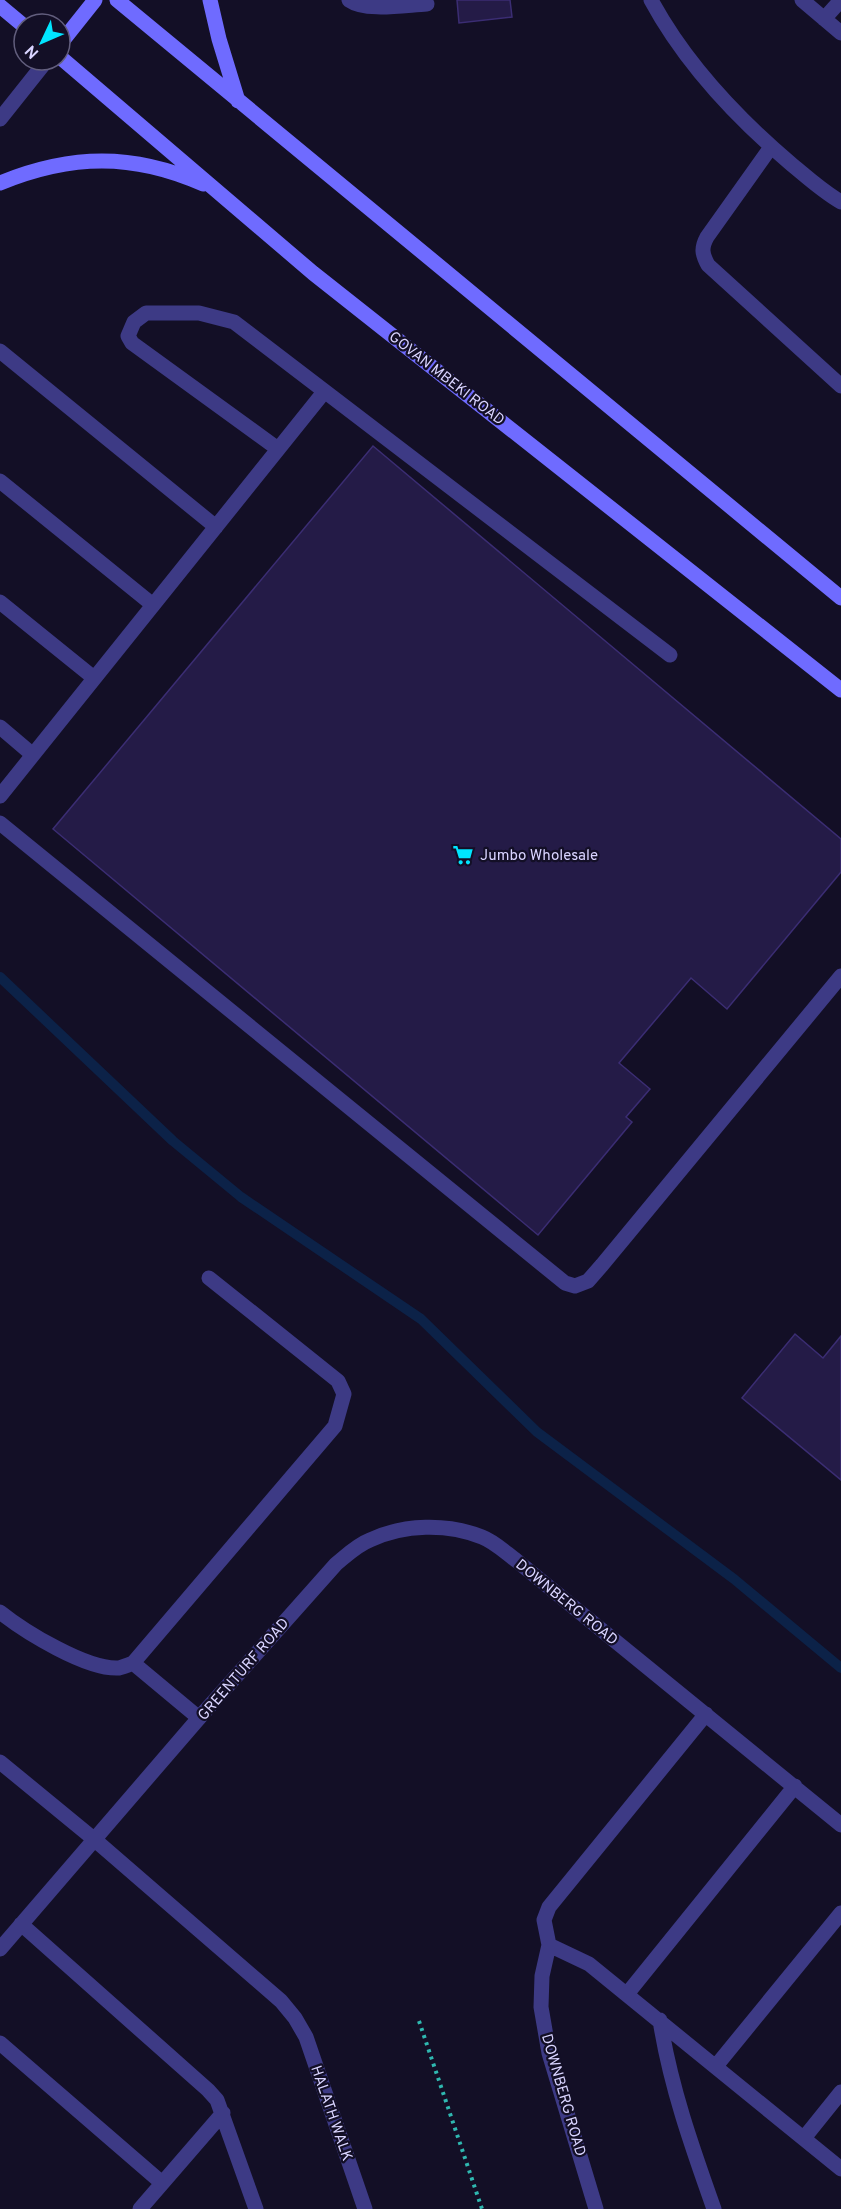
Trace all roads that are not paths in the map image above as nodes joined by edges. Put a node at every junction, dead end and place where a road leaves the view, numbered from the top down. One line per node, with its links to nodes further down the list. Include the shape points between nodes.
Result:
1 (95, 0): 12 (main road)
2 (117, 0): 16 (main road)
3 (210, 0): 16 (main road)
4 (349, 0): 8 (street, via 369,7)
5 (651, 0): 18 (street, via 664,25 693,63)
6 (802, 0): 11 (street)
7 (841, 0): 11 (street)
8 (427, 4)
9 (0, 6): 10 (main road)
10 (12, 16)
11 (824, 19): 13 (street)
12 (72, 29)
13 (841, 33)
14 (72, 67): 20 (main road, GOVAN MBEKI ROAD)
15 (37, 72): 17 (street)
16 (238, 101): 28 (main road)
17 (0, 119)
18 (771, 147): 21 (street); 23 (street, via 707,237 702,254 708,265)
19 (0, 183): 20 (main road, via 29,171 66,163 133,162 175,172)
20 (220, 192): 33 (main road, GOVAN MBEKI ROAD, via 313,273)
21 (841, 202)
22 (0, 351): 27 (street)
23 (841, 386)
24 (324, 392): 25 (street); 25 (street, via 234,322 199,312 146,313 134,322 128,336 132,343); 31 (street)
25 (278, 449): 27 (street)
26 (0, 481): 30 (street)
27 (216, 527): 30 (street)
28 (841, 598)
29 (0, 602): 32 (street)
30 (153, 605): 32 (street)
31 (670, 656)
32 (94, 678): 35 (street)
33 (841, 690)
34 (0, 727): 35 (street)
35 (33, 755): 36 (street)
36 (0, 796)
37 (0, 823): 38 (street, via 566,1283 575,1286 588,1281 602,1265)
38 (841, 976)
39 (209, 1278): 42 (street, via 338,1381 344,1394 335,1426)
40 (412, 1528): 43 (street, DOWNBERG ROAD, via 434,1527 484,1538); 44 (street, GREENTURF ROAD, via 369,1540 336,1564)
41 (0, 1612): 42 (street, via 58,1649 86,1661 120,1668)
42 (132, 1663): 44 (street)
43 (706, 1714): 46 (street, DOWNBERG ROAD); 51 (street, DOWNBERG ROAD, via 549,1907 544,1920)
44 (200, 1718): 48 (street, GREENTURF ROAD)
45 (0, 1762): 48 (street)
46 (795, 1786): 47 (street, DOWNBERG ROAD); 53 (street)
47 (841, 1825)
48 (94, 1839): 50 (street, GREENTURF ROAD); 64 (street, HALATH WALK, via 281,2001 295,2018 306,2037)
49 (841, 1913): 56 (street)
50 (21, 1924): 52 (street, GREENTURF ROAD); 58 (street, via 208,2090)
51 (549, 1945): 53 (street, via 589,1964); 65 (street, DOWNBERG ROAD, via 541,2007 549,2053)
52 (0, 1949)
53 (627, 1994): 54 (street)
54 (660, 2020): 56 (street); 66 (street, via 678,2099)
55 (0, 2043): 61 (street)
56 (716, 2066): 59 (street)
57 (841, 2092): 59 (street)
58 (223, 2113): 61 (street); 63 (street)
59 (804, 2138): 60 (street)
60 (841, 2169)
61 (162, 2182): 62 (street)
62 (141, 2209)
63 (256, 2209)
64 (365, 2209)
65 (596, 2209)
66 (714, 2209)

